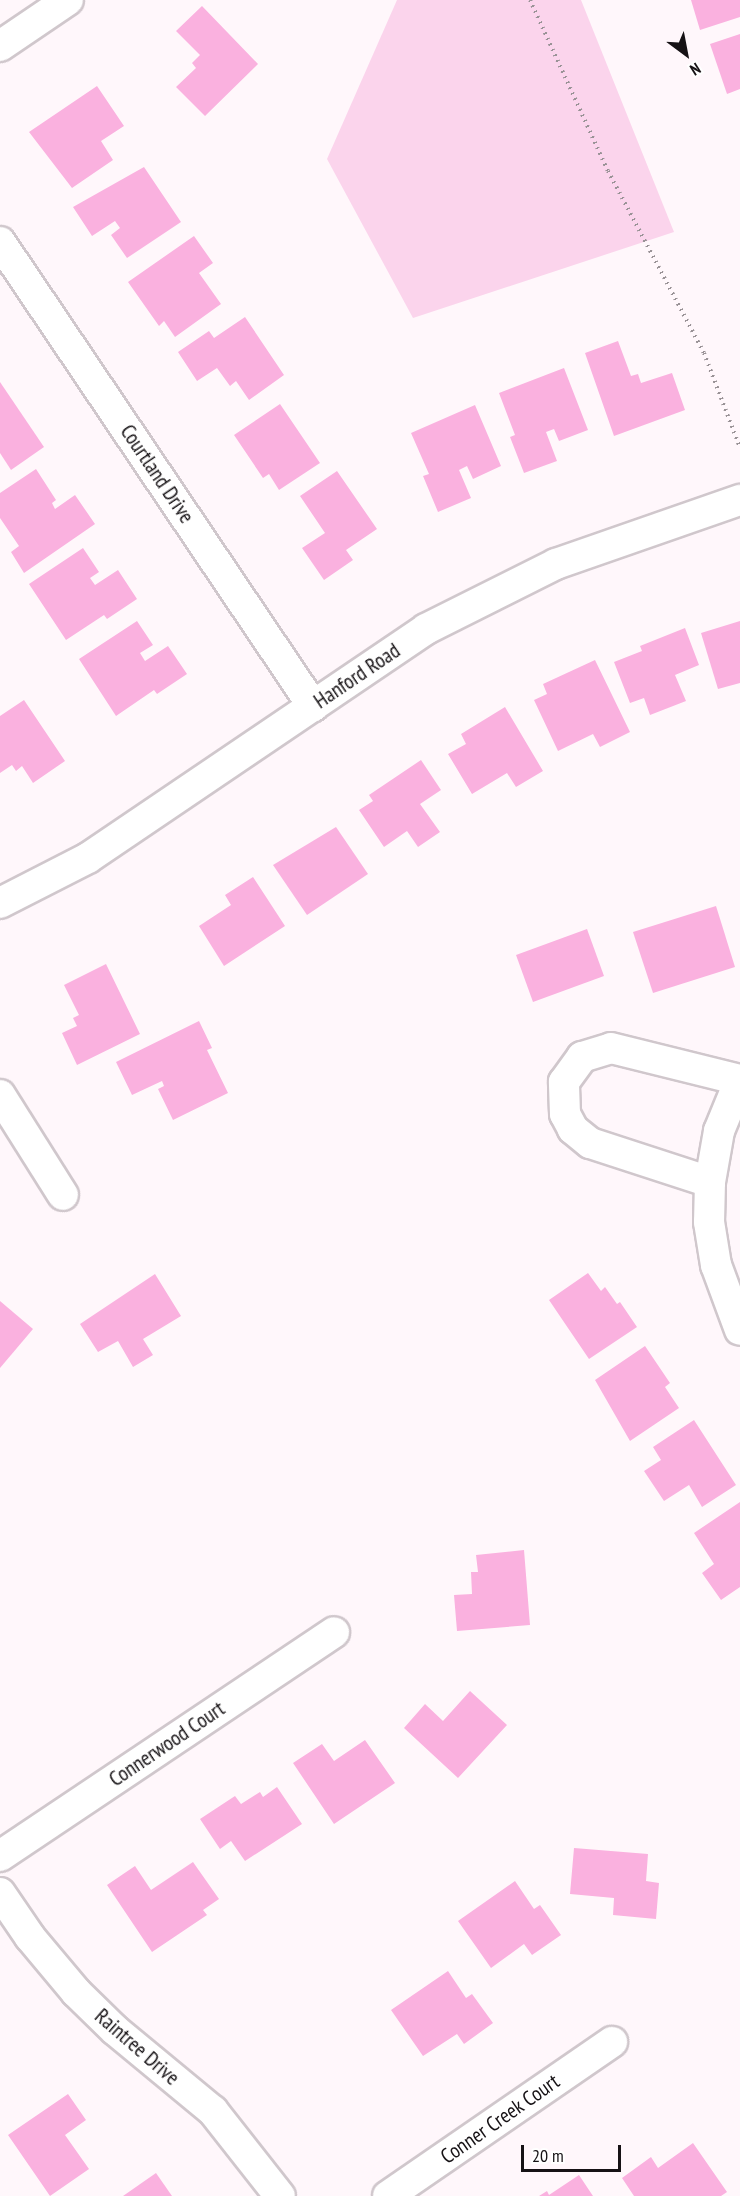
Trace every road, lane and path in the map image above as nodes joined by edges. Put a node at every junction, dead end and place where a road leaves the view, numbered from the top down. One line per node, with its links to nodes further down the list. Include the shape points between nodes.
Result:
1 (68, 0): 3 (street)
2 (530, 0): 5 (path, via 608,171 704,353)
3 (0, 46)
4 (0, 242): 7 (street, Courtland Drive)
5 (740, 448)
6 (740, 500): 7 (street, Hanford Road, via 617,540 497,592 426,629)
7 (313, 706): 8 (street, Hanford Road, via 88,858)
8 (0, 903)
9 (740, 1080): 11 (street, via 719,1131); 11 (street, via 611,1048 582,1058 564,1082 565,1113 573,1129 591,1143)
10 (0, 1095): 12 (street)
11 (710, 1182): 13 (street, via 709,1222 716,1265)
12 (63, 1195)
13 (740, 1330)
14 (334, 1632): 15 (street, Connerwood Court)
15 (0, 1856)
16 (0, 1893): 18 (street, Raintree Drive, via 76,1992 213,2111)
17 (612, 2042): 19 (street, Conner Creek Court)
18 (280, 2196)
19 (388, 2196)

